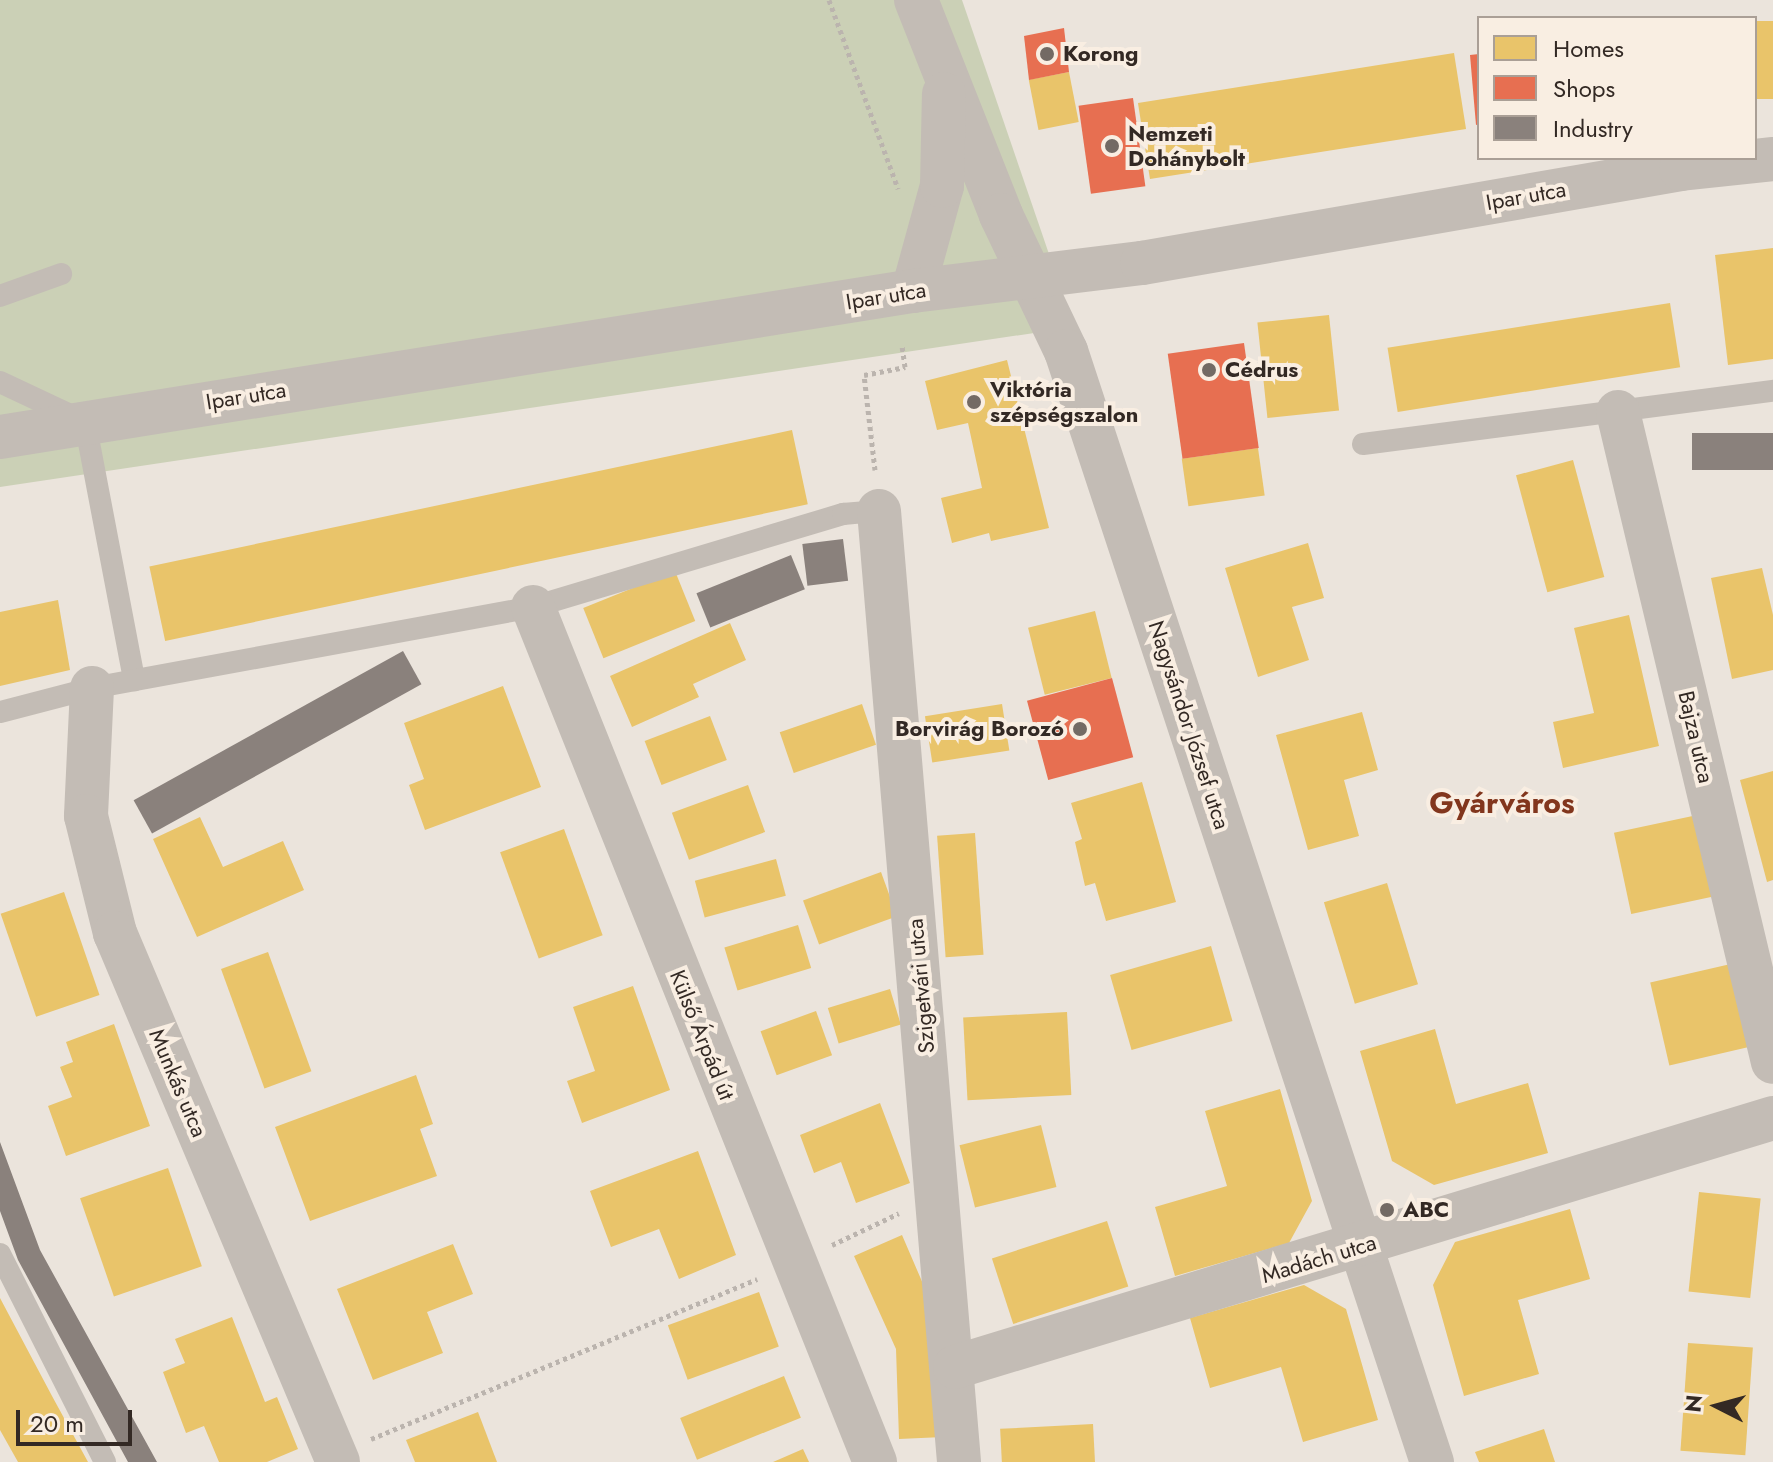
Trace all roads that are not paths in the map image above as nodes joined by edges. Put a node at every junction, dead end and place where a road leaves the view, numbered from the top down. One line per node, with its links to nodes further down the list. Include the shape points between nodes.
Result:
1 (916, 0): 2 (street, Nagysándor József utca)
2 (944, 76): 5 (street, Nagysándor József utca); 6 (street, via 942,186)
3 (1773, 159): 5 (street, Ipar utca, via 1681,169 1142,263)
4 (61, 274): 7 (lane)
5 (1028, 277): 6 (street, Ipar utca); 21 (street, Nagysándor József utca, via 1066,351)
6 (913, 291): 11 (street, Ipar utca)
7 (0, 296)
8 (0, 382): 11 (lane)
9 (1773, 391): 10 (lane)
10 (1618, 412): 13 (lane); 19 (street, Bajza utca)
11 (85, 422): 12 (street, Ipar utca); 16 (lane)
12 (0, 437)
13 (1363, 444)
14 (879, 511): 15 (lane, via 843,514); 23 (street, Szigetvári utca)
15 (533, 607): 16 (lane); 26 (street, Külső Árpád út)
16 (134, 680): 17 (lane)
17 (92, 688): 18 (lane); 24 (street, Munkás utca, via 86,816 115,933)
18 (0, 712)
19 (1773, 1062)
20 (1773, 1118): 21 (street, Madách utca)
21 (1361, 1247): 23 (street, Madách utca); 28 (street, Nagysándor József utca)
22 (0, 1254): 25 (lane)
23 (955, 1367): 27 (street, Szigetvári utca)
24 (337, 1458)
25 (105, 1462)
26 (875, 1462)
27 (959, 1462)
28 (1432, 1462)

